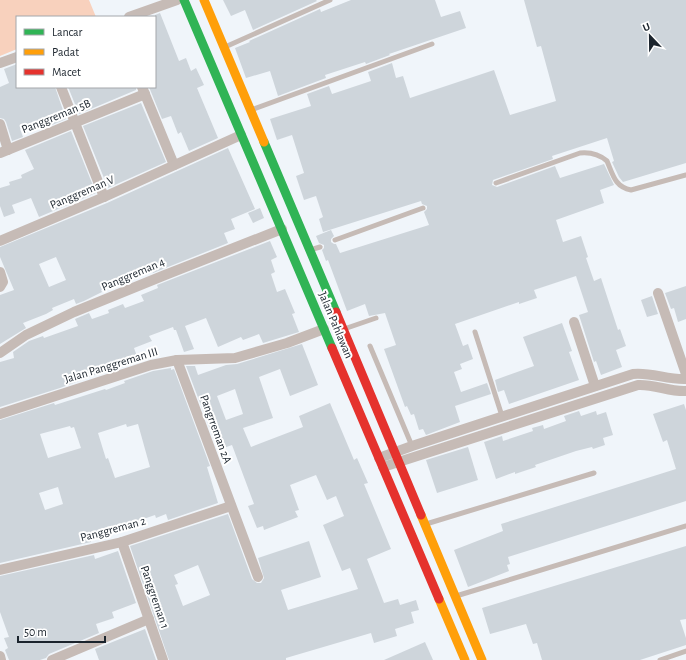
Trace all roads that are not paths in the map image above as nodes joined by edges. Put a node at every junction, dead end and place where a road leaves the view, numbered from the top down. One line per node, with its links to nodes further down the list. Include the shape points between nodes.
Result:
1 (177, 0): 5 (street)
2 (184, 0): 15 (main road, Jalan Pahlawan)
3 (204, 0): 7 (main road, Jalan Pahlawan)
4 (330, 0): 7 (lane)
5 (132, 16)
6 (432, 44): 12 (lane)
7 (224, 48): 12 (main road, Jalan Pahlawan)
8 (16, 57): 9 (street)
9 (0, 63)
10 (62, 88): 13 (street)
11 (144, 90): 13 (street, Panggreman 5B); 17 (street)
12 (250, 111): 26 (main road, Jalan Pahlawan)
13 (75, 122): 16 (street, Panggreman 5B); 20 (street)
14 (0, 124): 16 (street)
15 (241, 135): 17 (street, Panggreman V); 22 (main road, Jalan Pahlawan)
16 (4, 151)
17 (174, 165): 20 (street, Panggreman V)
18 (686, 175): 19 (lane, via 631,190 624,189 618,184 607,161 585,152)
19 (496, 183)
20 (104, 197): 23 (street, Panggreman V)
21 (423, 208): 24 (lane)
22 (282, 229): 27 (main road, Jalan Pahlawan); 37 (street, Panggreman 4, via 74,312 26,335)
23 (0, 240)
24 (335, 240)
25 (320, 246): 26 (lane)
26 (309, 250): 27 (main road); 34 (main road, Jalan Pahlawan)
27 (293, 256): 33 (main road, Jalan Pahlawan)
28 (0, 272): 29 (street, via 3,282)
29 (0, 287)
30 (658, 293): 39 (street)
31 (376, 318): 34 (lane)
32 (574, 322): 41 (street)
33 (324, 329): 38 (street, Jalan Panggreman III, via 235,358); 47 (main road, Jalan Pahlawan)
34 (343, 329): 46 (main road, Jalan Pahlawan)
35 (476, 332): 44 (lane)
36 (370, 346): 45 (lane)
37 (0, 353)
38 (177, 360): 43 (street, Jalan Panggreman III, via 151,365); 49 (street, Pangrreman 2A)
39 (686, 374)
40 (686, 379): 41 (street, via 633,374)
41 (595, 386): 44 (street)
42 (686, 391): 46 (street, via 638,385)
43 (0, 414)
44 (502, 416): 45 (street)
45 (412, 446): 46 (street)
46 (397, 457): 47 (street); 50 (main road, Jalan Pahlawan)
47 (381, 463): 57 (main road, Jalan Pahlawan)
48 (594, 472): 50 (lane)
49 (231, 506): 52 (street, Panggreman 2); 54 (street, Pangrreman 2A)
50 (425, 525): 55 (main road, Jalan Pahlawan)
51 (686, 526): 55 (lane)
52 (122, 542): 53 (street, Panggreman 2); 58 (street, Panggreman 1)
53 (0, 570)
54 (258, 577)
55 (456, 596): 56 (main road, Jalan Pahlawan)
56 (462, 611): 57 (main road); 65 (main road, Jalan Pahlawan)
57 (447, 617): 64 (main road, Jalan Pahlawan)
58 (149, 619): 62 (street); 63 (street, Panggreman 1)
59 (686, 651): 66 (lane)
60 (0, 656): 61 (street)
61 (1, 660)
62 (52, 660)
63 (163, 660)
64 (464, 660)
65 (482, 660)
66 (660, 660)

